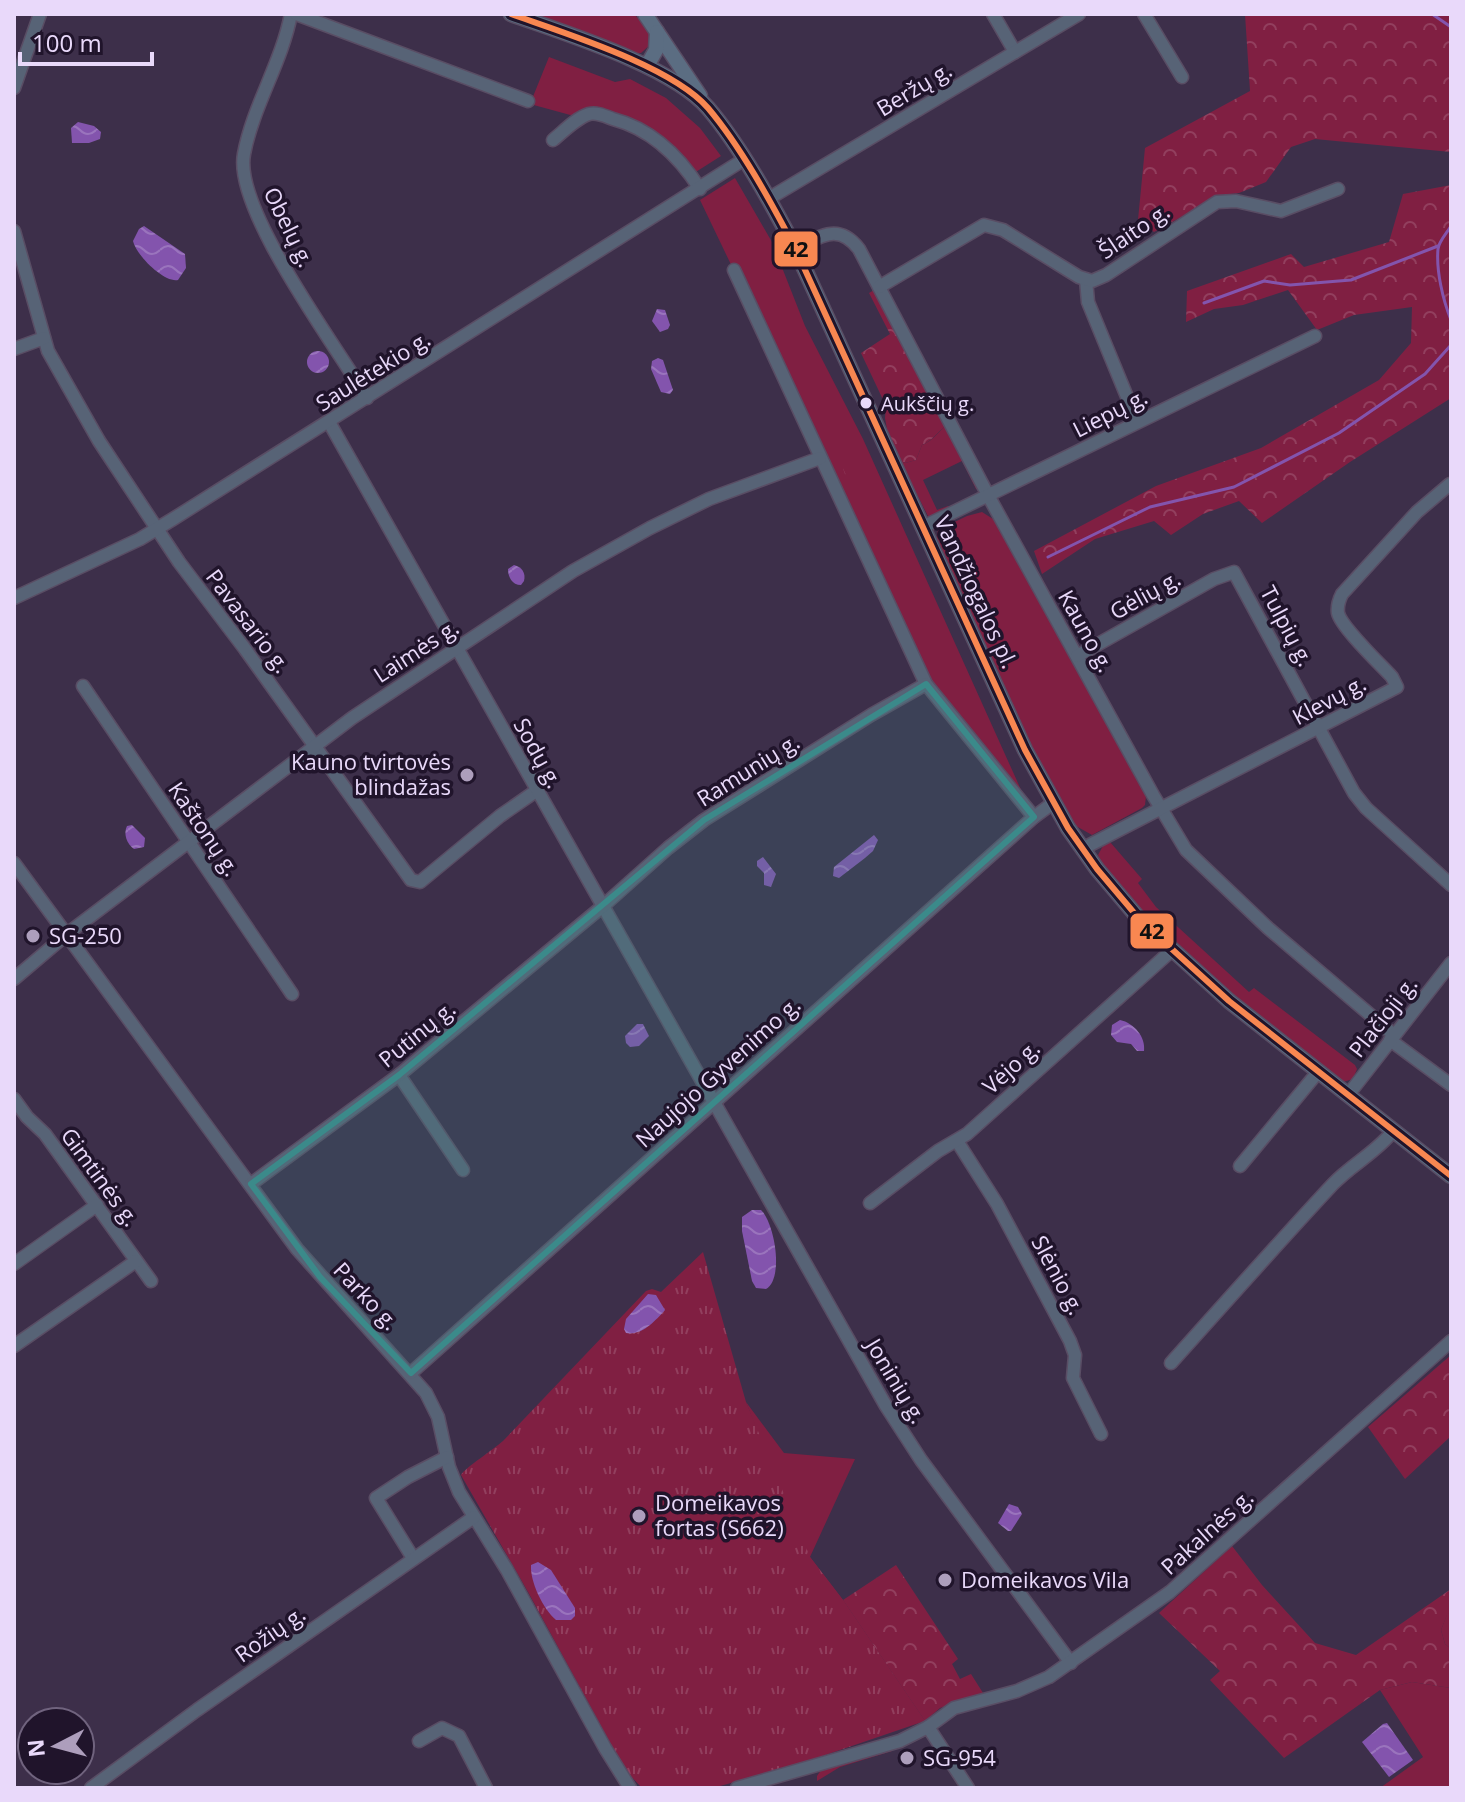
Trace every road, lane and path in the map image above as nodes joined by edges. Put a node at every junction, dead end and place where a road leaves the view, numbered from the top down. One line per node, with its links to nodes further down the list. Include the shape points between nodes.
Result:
1 (40, 14): 12 (street)
2 (293, 14): 13 (street); 28 (street, Obelų g., via 244,151 244,175 259,220)
3 (511, 14): 10 (main road, Vandžiogalos pl.)
4 (645, 14): 8 (main road)
5 (993, 14): 9 (street)
6 (1079, 14): 9 (street, Beržų g.)
7 (1144, 14): 11 (street)
8 (657, 32): 10 (main road, via 656,50); 14 (main road)
9 (1015, 52): 19 (street, Beržų g.)
10 (647, 66): 14 (main road, Vandžiogalos pl.)
11 (1182, 77)
12 (14, 88)
13 (528, 101)
14 (707, 106): 16 (main road, Vandžiogalos pl.)
15 (553, 140): 17 (street, via 594,113 630,123 675,156)
16 (743, 160): 17 (street, Saulėtekio g.); 19 (main road, Vandžiogalos pl.)
17 (700, 189): 28 (street, Saulėtekio g.)
18 (1338, 189): 23 (street, Šlaito g., via 1281,211 1217,202 1106,275)
19 (768, 199): 21 (main road, Vandžiogalos pl.)
20 (14, 231): 26 (street, Pavasario g.)
21 (795, 248): 24 (street, Kauno g., via 828,234 845,235 859,249); 34 (main road, Vandžiogalos pl.)
22 (734, 270): 31 (street)
23 (1086, 280): 24 (street, Šlaito g., via 989,224); 29 (street, via 1088,302)
24 (879, 287): 33 (street, Kauno g.)
25 (1315, 336): 29 (street, Liepų g.)
26 (44, 338): 27 (street); 35 (street, Pavasario g., via 60,375)
27 (14, 349)
28 (367, 398): 30 (street, Saulėtekio g.)
29 (1137, 421): 33 (street, Liepų g.)
30 (329, 422): 35 (street, Saulėtekio g.); 38 (street, Sodų g.)
31 (820, 458): 38 (street, Laimės g., via 709,499 650,528 573,571); 40 (street)
32 (1450, 484): 42 (street, Klevų g., via 1417,512 1338,602 1343,623 1397,687)
33 (989, 497): 34 (street, Liepų g.); 39 (street, Kauno g.)
34 (923, 527): 45 (main road, Vandžiogalos pl.)
35 (156, 530): 37 (street, Saulėtekio g.); 43 (street, Pavasario g.)
36 (1234, 572): 39 (street, Gėlių g.); 42 (street, Tulpių g.)
37 (14, 598)
38 (457, 648): 43 (street, Laimės g.); 44 (street, Sodų g.)
39 (1077, 656): 46 (street, Kauno g.)
40 (926, 684): 47 (street); 52 (street, Ramunių g., via 704,820)
41 (83, 686): 48 (street, Kaštonų g.)
42 (1318, 728): 46 (street, Klevų g.); 51 (street, Tulpių g., via 1366,808)
43 (316, 748): 44 (street, Pavasario g., via 416,882); 48 (street, Laimės g.)
44 (536, 791): 52 (street, Sodų g.)
45 (1053, 803): 47 (street, Naujojo Gyvenimo g.); 49 (main road, Vandžiogalos pl.)
46 (1160, 808): 49 (street, Klevų g.); 58 (street, Kauno g., via 1204,869)
47 (1034, 817): 64 (street, Naujojo Gyvenimo g.)
48 (189, 842): 53 (street, Laimės g.); 57 (street, Kaštonų g.)
49 (1082, 849): 54 (main road, Vandžiogalos pl.)
50 (14, 863): 53 (street, Parko g.)
51 (1451, 885)
52 (603, 906): 60 (street, Putinų g.); 64 (street, Sodų g.)
53 (67, 934): 56 (street, Laimės g.); 70 (street, Parko g.)
54 (1171, 951): 59 (main road, Vandžiogalos pl.); 66 (street, Vėjo g.)
55 (1451, 963): 58 (street, Plačioji g.)
56 (14, 979)
57 (292, 994)
58 (1392, 1037): 61 (street, Kauno g.); 62 (street, Plačioji g.)
59 (1318, 1072): 62 (main road, Vandžiogalos pl.); 67 (street)
60 (399, 1075): 68 (street); 70 (street, Putinų g.)
61 (1451, 1085)
62 (1348, 1095): 65 (main road, Vandžiogalos pl.)
63 (14, 1099): 72 (street, Gimtinės g.)
64 (713, 1103): 79 (street, Naujojo Gyvenimo g.); 84 (street, Joninių g., via 895,1420)
65 (1393, 1131): 69 (main road, Vandžiogalos pl.); 78 (street, via 1350,1166)
66 (957, 1141): 71 (street, Vėjo g.); 80 (street, Slėnio g., via 1002,1212 1070,1341 1073,1378)
67 (1240, 1166)
68 (463, 1170)
69 (1451, 1176)
70 (251, 1184): 79 (street, Parko g., via 320,1277)
71 (870, 1203)
72 (97, 1205): 73 (street, Gimtinės g.); 74 (street)
73 (136, 1261): 75 (street, Gimtinės g.); 77 (street)
74 (14, 1264)
75 (151, 1281)
76 (1451, 1341): 84 (street, Pakalnės g., via 1170,1592)
77 (14, 1346)
78 (1171, 1363)
79 (411, 1373): 81 (street, Parko g., via 435,1409)
80 (1101, 1434)
81 (447, 1457): 82 (street, Parko g.); 83 (street, via 376,1498)
82 (474, 1517): 83 (street, Rožių g.); 89 (street, Parko g.)
83 (413, 1558): 87 (street, Rožių g.)
84 (1071, 1663): 85 (street, Pakalnės g., via 1027,1688 954,1708)
85 (928, 1727): 90 (street, Pakalnės g., via 900,1741); 91 (street)
86 (419, 1741): 88 (street, via 442,1728 456,1734)
87 (91, 1788)
88 (486, 1788)
89 (630, 1788)
90 (737, 1788)
91 (968, 1788)

